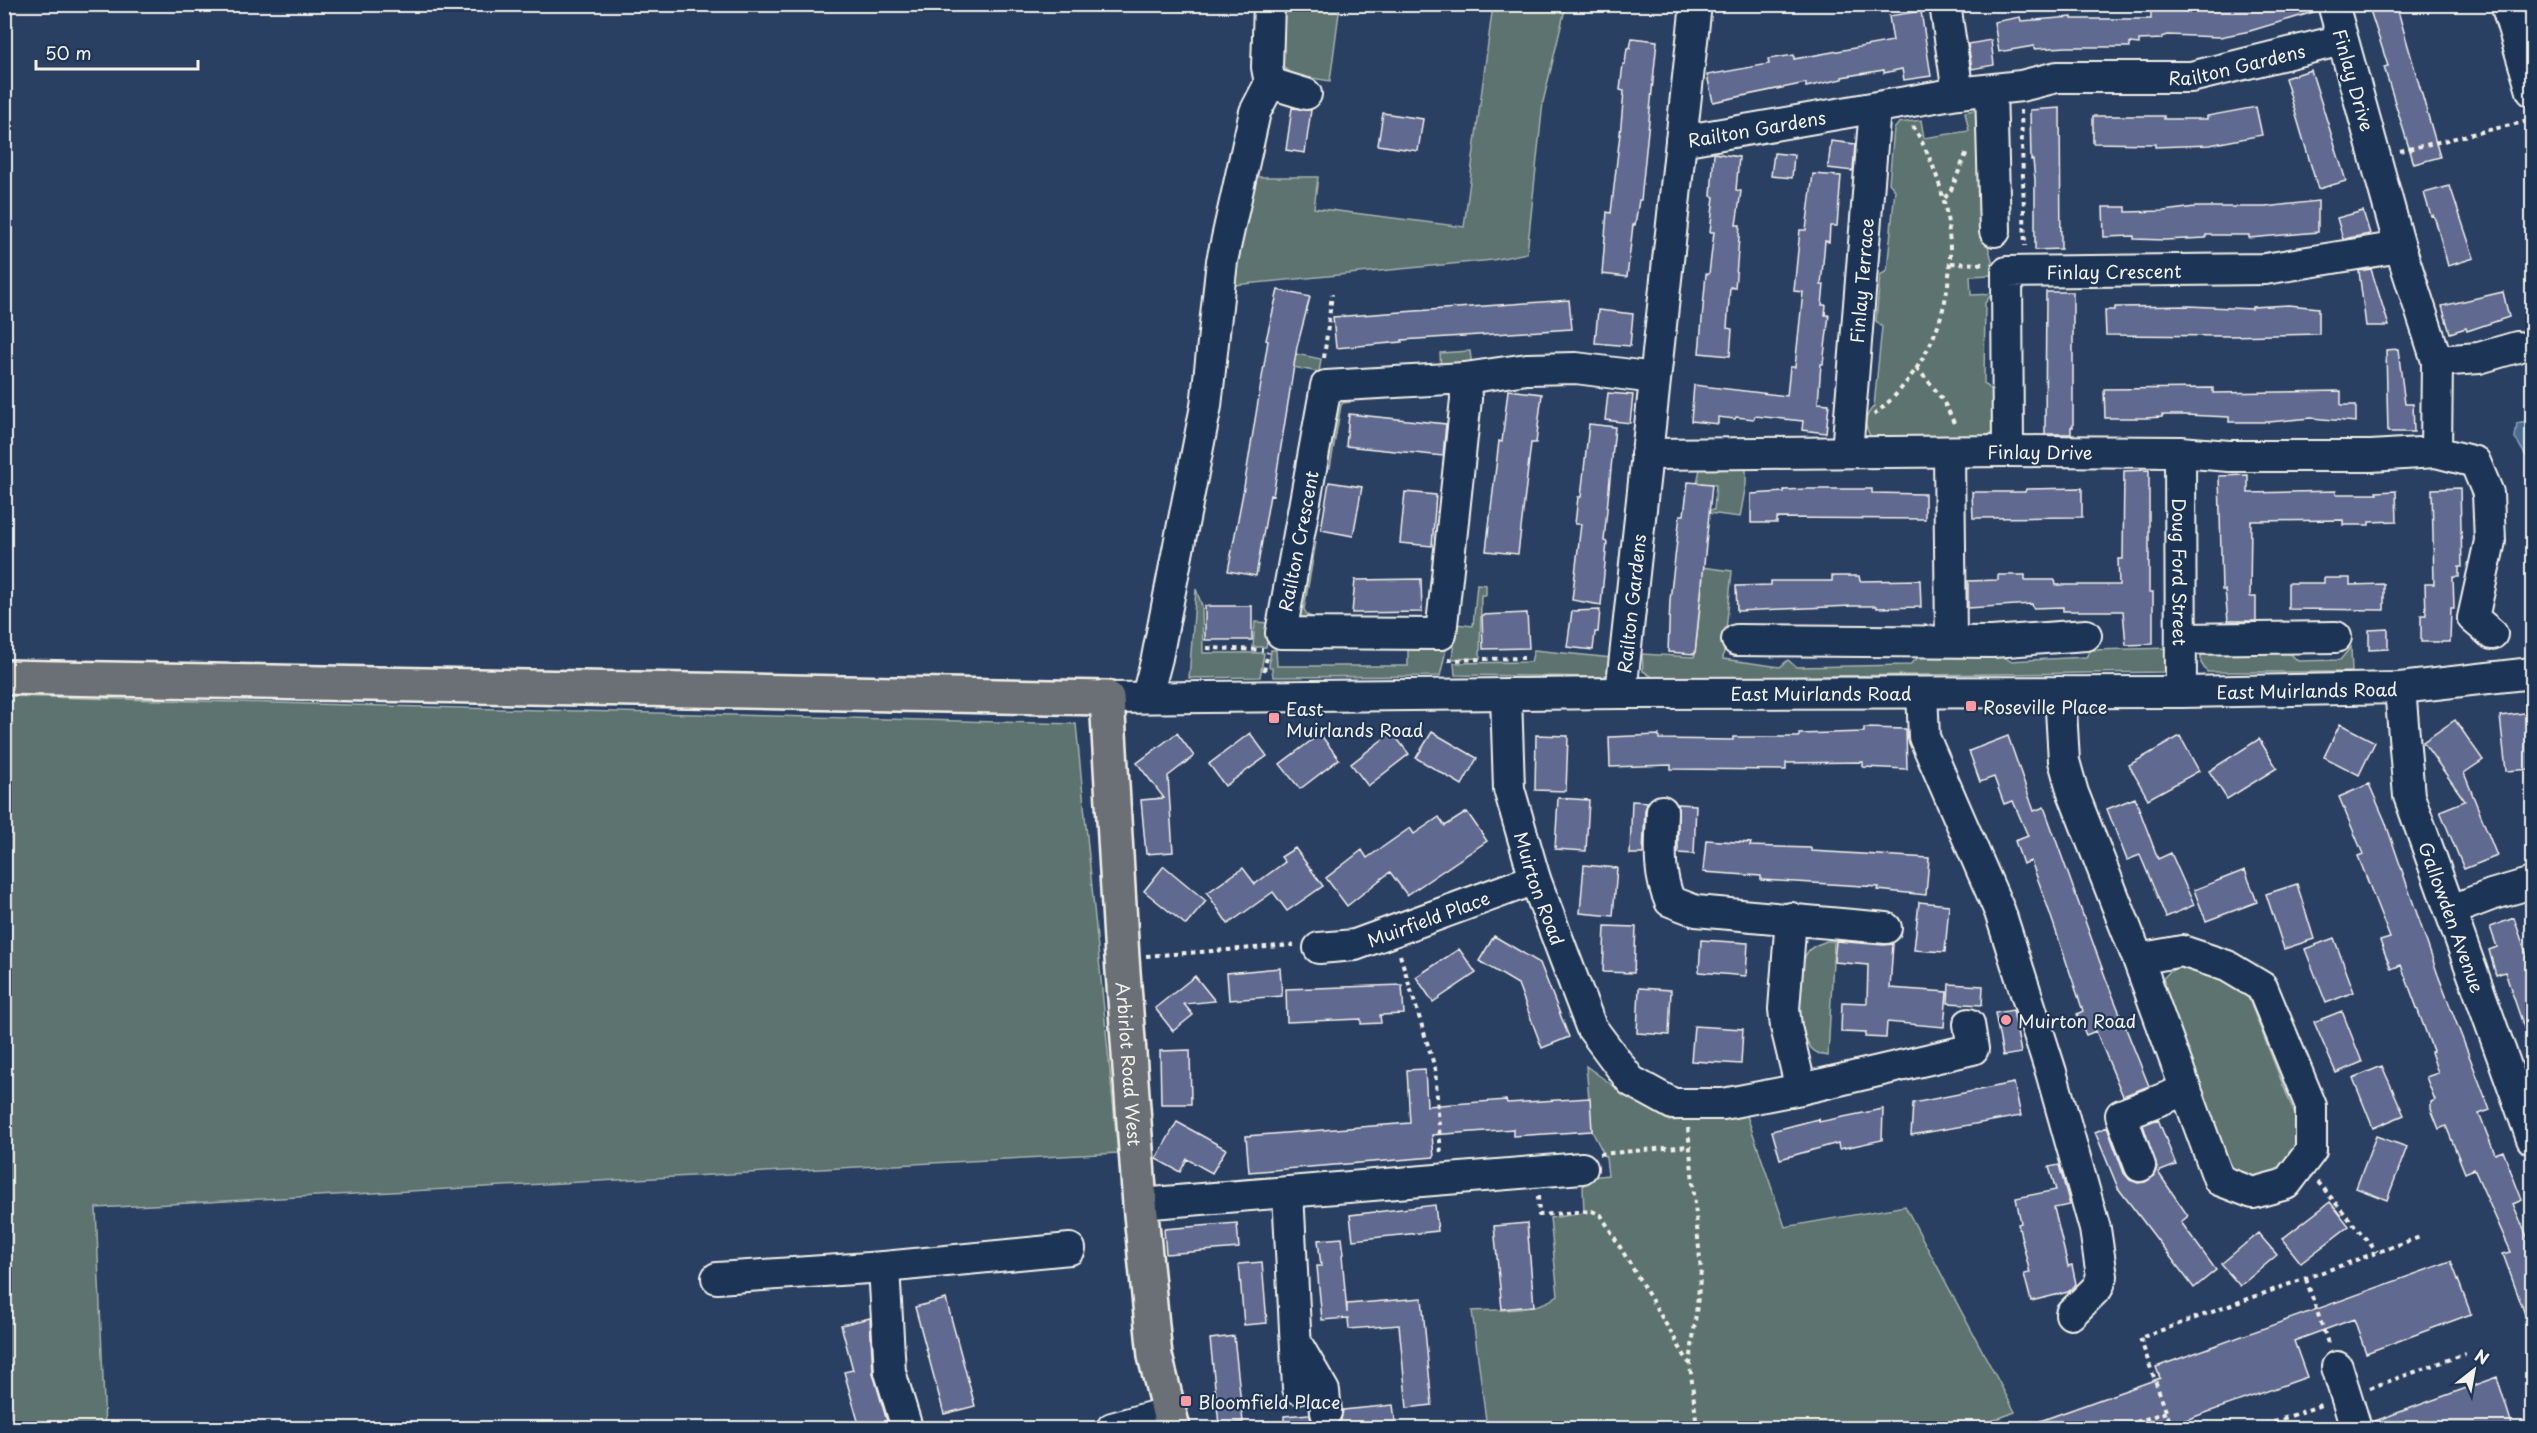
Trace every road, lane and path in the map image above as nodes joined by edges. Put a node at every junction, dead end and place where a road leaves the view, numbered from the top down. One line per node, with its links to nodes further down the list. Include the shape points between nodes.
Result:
1 (1269, 4): 7 (street)
2 (1696, 4): 16 (street)
3 (1945, 4): 11 (street)
4 (2333, 4): 6 (street, Finlay Drive)
5 (2506, 4): 10 (street)
6 (2342, 40): 8 (street, Railton Gardens, via 2191,78 2057,77); 17 (street, Finlay Drive)
7 (1270, 83): 12 (street); 52 (street, via 1254,112 1222,261 1206,406)
8 (2021, 86): 9 (street, Railton Gardens); 20 (path)
9 (1991, 90): 11 (street, Railton Gardens); 18 (street)
10 (2532, 91)
11 (1958, 93): 13 (street, Railton Gardens)
12 (1306, 94)
13 (1906, 103): 14 (street, Railton Gardens); 25 (path, via 1910,121 1926,148 1945,198 1951,235 1951,263 1940,318)
14 (1875, 108): 16 (street, Railton Gardens); 28 (street, Finlay Terrace)
15 (2532, 120): 17 (path)
16 (1681, 141): 27 (street, Railton Gardens)
17 (2376, 156): 19 (street, Finlay Drive)
18 (1995, 231)
19 (2400, 247): 20 (street, Finlay Crescent, via 2265,269); 24 (street, Finlay Drive)
20 (2026, 271): 29 (street, Finlay Crescent, via 2007,272)
21 (1332, 294): 23 (path)
22 (2517, 347): 24 (street, via 2479,358)
23 (1324, 358)
24 (2437, 361): 32 (street, Finlay Drive)
25 (1916, 368): 28 (path, via 1906,385); 30 (path, via 1936,388 1948,409 1957,432)
26 (1465, 378): 26 (street, Railton Crescent, via 1441,634 1281,633 1326,386); 27 (street, Railton Crescent, via 1527,369 1576,368)
27 (1654, 378): 33 (street, Railton Gardens)
28 (1848, 438): 30 (street, Finlay Drive); 33 (street, Finlay Drive)
29 (2007, 451): 30 (street, Finlay Drive); 31 (street, Finlay Drive)
30 (1953, 452): 39 (street)
31 (2180, 452): 32 (street, Finlay Drive, via 2229,456); 37 (street, Doug Ford Street)
32 (2436, 452): 34 (street, Finlay Drive, via 2475,462 2488,493 2490,541 2473,618)
33 (1646, 454): 49 (street, Railton Gardens)
34 (2492, 634)
35 (2086, 635): 39 (street)
36 (2336, 637): 37 (street)
37 (2181, 639): 48 (street, Doug Ford Street)
38 (1737, 640): 39 (street)
39 (1951, 641)
40 (1207, 648): 41 (path)
41 (1268, 650)
42 (1524, 658): 43 (path)
43 (1448, 660)
44 (2532, 673): 46 (street, East Muirlands Road)
45 (4, 677): 53 (main road)
46 (2400, 688): 48 (street, East Muirlands Road); 57 (street, Gallowden Avenue, via 2409,796)
47 (2060, 692): 48 (street, East Muirlands Road); 50 (street, East Muirlands Road); 63 (street, via 2064,761 2073,793)
48 (2181, 692)
49 (1621, 693): 50 (street, East Muirlands Road); 51 (street, East Muirlands Road)
50 (1922, 693): 83 (street, via 1924,737 2000,912 2095,1229 2102,1276 2098,1287)
51 (1506, 695): 52 (street, East Muirlands Road); 55 (street, Muirton Road, via 1509,789)
52 (1147, 696): 53 (street, East Muirlands Road)
53 (1107, 698): 62 (main road, Arbirlot Road West)
54 (1662, 811): 58 (street, via 1660,865 1670,902 1696,911)
55 (1535, 879): 60 (street, Muirfield Place); 67 (street, Muirton Road, via 1591,1027 1631,1081 1673,1104)
56 (2532, 883): 57 (street)
57 (2452, 910): 68 (street, Gallowden Avenue)
58 (1791, 918): 59 (street); 65 (street, via 1784,1009)
59 (1886, 928)
60 (1392, 931): 61 (street, Muirfield Place, via 1355,945); 74 (path, via 1436,1068)
61 (1319, 948): 62 (path, via 1289,944)
62 (1122, 958): 76 (main road, Arbirlot Road West)
63 (2138, 959): 66 (street); 70 (street, via 2181,951 2228,966 2262,987 2311,1106 2311,1151)
64 (1969, 1024): 65 (street, Muirton Road, via 1973,1049)
65 (1802, 1089): 67 (street, Muirton Road, via 1723,1104)
66 (2186, 1090): 70 (street, via 2219,1180 2253,1193 2286,1184); 71 (street, via 2121,1115)
67 (1688, 1104): 69 (path)
68 (2532, 1139)
69 (1689, 1146): 72 (path, via 1587,1155); 85 (path, via 1701,1271)
70 (2302, 1163): 79 (path)
71 (2140, 1166)
72 (1582, 1168): 73 (street)
73 (1536, 1173): 74 (street); 85 (path, via 1539,1215 1592,1211 1600,1215)
74 (1442, 1180): 75 (street)
75 (1288, 1192): 76 (street); 84 (street)
76 (1140, 1204): 90 (main road, Arbirlot Road West, via 1155,1356)
77 (2420, 1237): 79 (path)
78 (1070, 1249): 80 (street)
79 (2377, 1253): 82 (path)
80 (884, 1268): 81 (street); 91 (street, via 890,1372)
81 (717, 1278)
82 (2306, 1279): 86 (path); 89 (path, via 2140,1338)
83 (2071, 1314)
84 (1296, 1344): 87 (street); 88 (street, via 1324,1391)
85 (1690, 1364): 93 (path)
86 (2337, 1367): 96 (street)
87 (1298, 1388)
88 (1326, 1412)
89 (2166, 1412): 94 (path); 95 (path)
90 (1171, 1420): 92 (street)
91 (907, 1428)
92 (1112, 1428)
93 (1697, 1428)
94 (2119, 1428)
95 (2172, 1428)
96 (2356, 1428)

